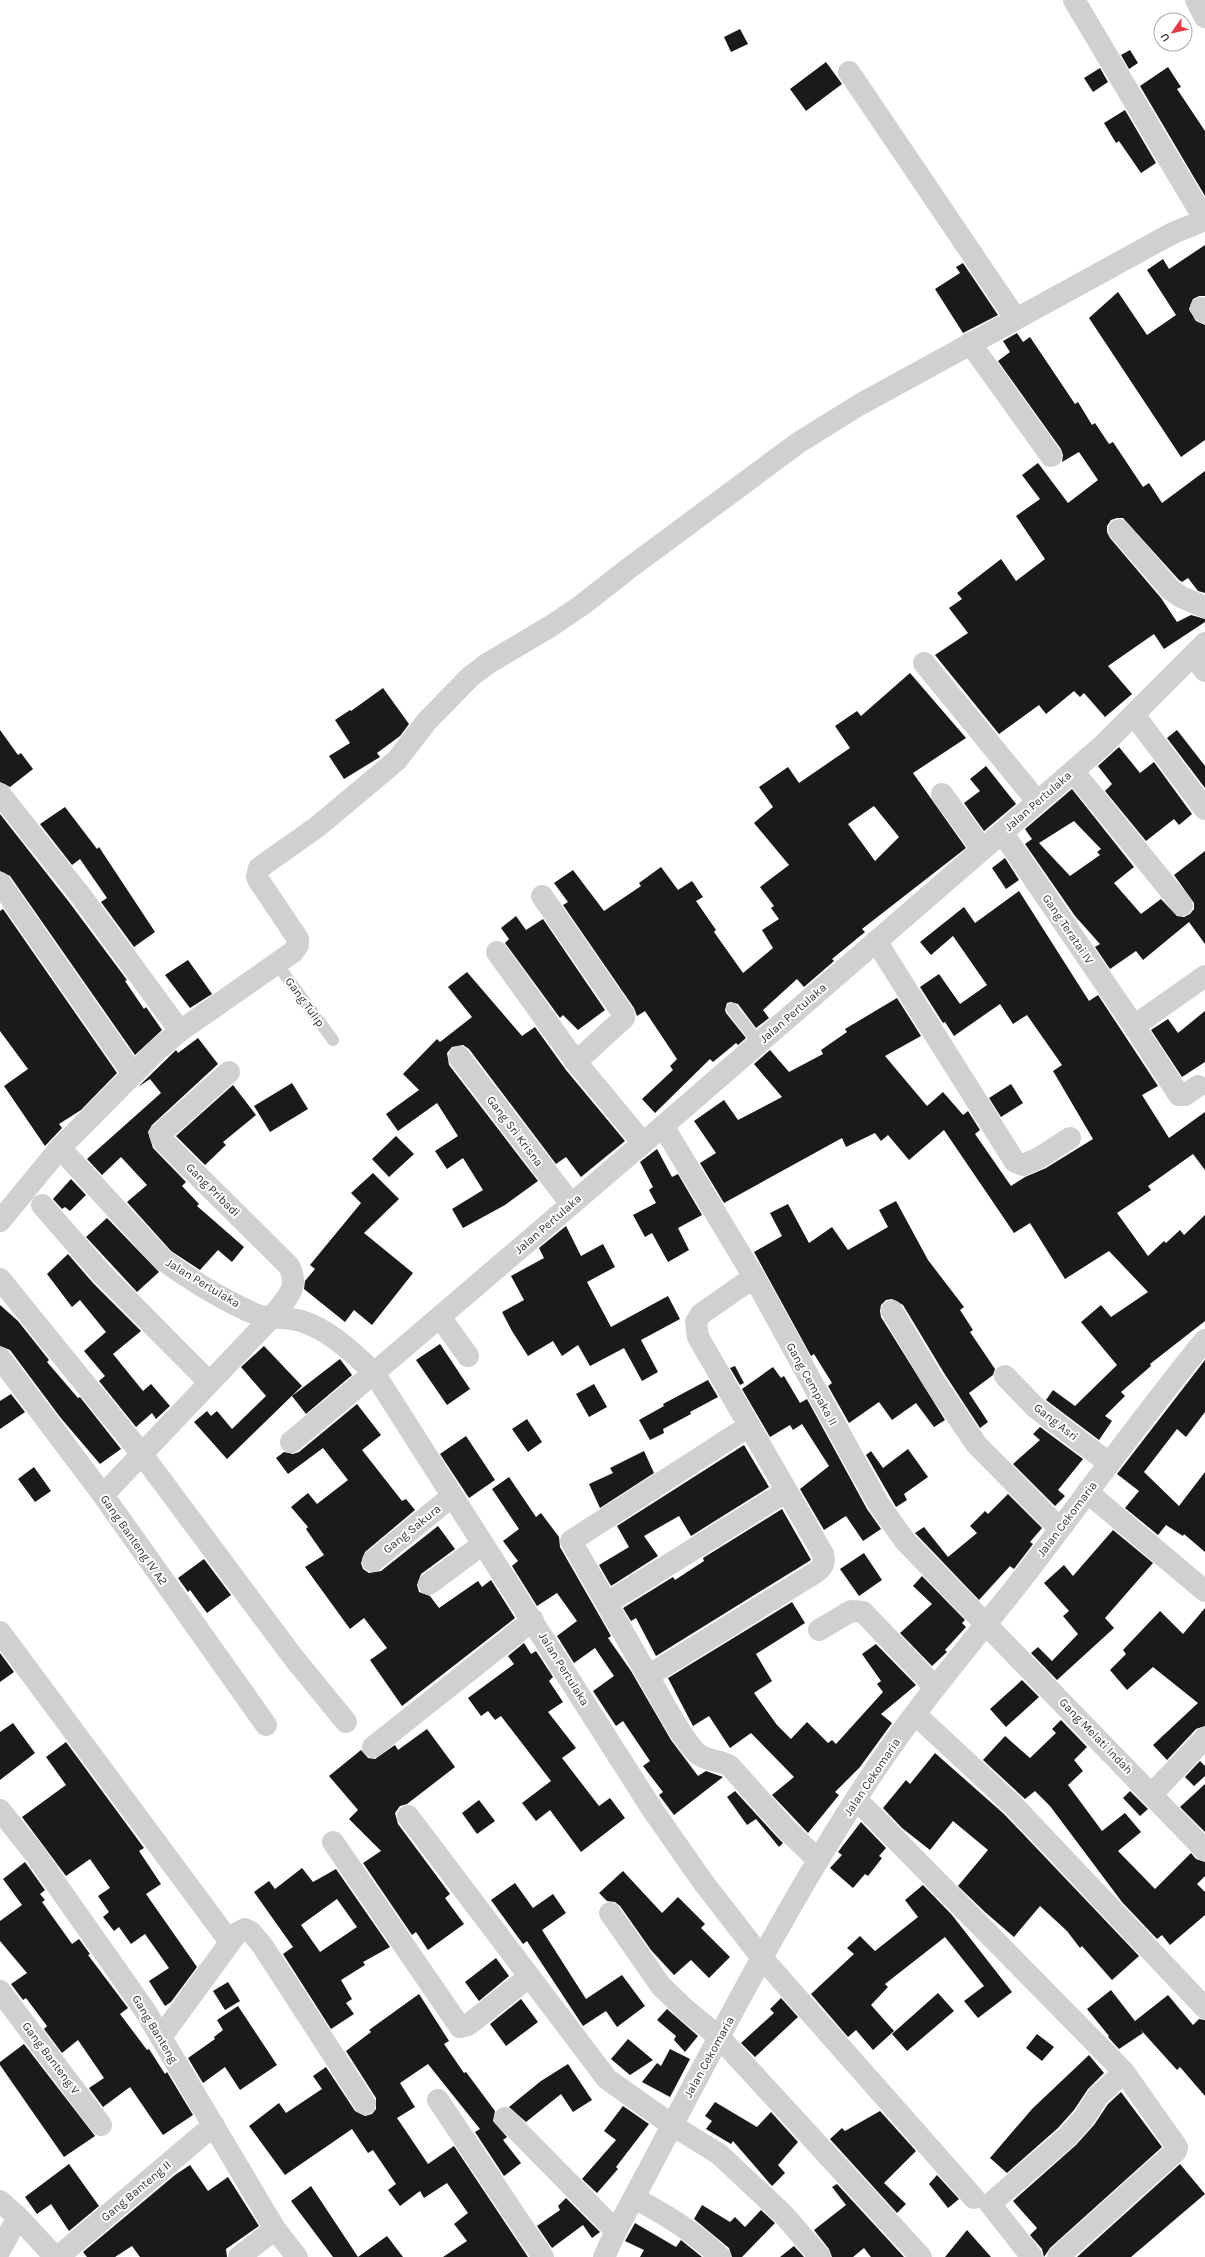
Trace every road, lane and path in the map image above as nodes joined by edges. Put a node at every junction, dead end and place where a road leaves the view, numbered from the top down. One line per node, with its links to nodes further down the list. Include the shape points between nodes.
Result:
1 (1074, 0): 5 (street)
2 (1196, 0): 3 (street)
3 (1205, 17)
4 (849, 72): 6 (street)
5 (1205, 220): 6 (street, via 1173,232)
6 (1016, 319): 7 (street)
7 (974, 347): 8 (street); 26 (street, via 831,421 582,605 470,677 427,721 398,760 317,827 259,868 259,881 298,940 293,952)
8 (1051, 456)
9 (1119, 530): 10 (street, via 1170,589 1181,597)
10 (1205, 607)
11 (1201, 656): 13 (street, Jalan Pertulaka)
12 (924, 662): 17 (street)
13 (1134, 715): 14 (street, Jalan Pertulaka); 18 (street)
14 (1073, 771): 17 (street, Jalan Pertulaka); 23 (street)
15 (0, 794): 30 (street, via 81,896)
16 (942, 794): 20 (street)
17 (1037, 801): 19 (street, Jalan Pertulaka)
18 (1205, 809)
19 (1002, 832): 20 (street, Jalan Pertulaka); 29 (street, Gang Teratai IV)
20 (982, 849): 24 (street, Jalan Pertulaka)
21 (0, 883): 36 (street)
22 (542, 896): 34 (street, via 624,1015 617,1026)
23 (1182, 905)
24 (876, 941): 32 (street, Jalan Pertulaka); 39 (street, via 1015,1162 1023,1165)
25 (497, 952): 34 (street)
26 (277, 964): 30 (street); 31 (lane, Gang Tulip)
27 (1205, 976): 29 (street)
28 (732, 1009): 32 (lane)
29 (1134, 1026): 37 (street, Gang Teratai IV, via 1179,1095 1184,1095)
30 (180, 1031): 36 (street)
31 (333, 1040)
32 (759, 1043): 38 (street, Jalan Pertulaka)
33 (459, 1057): 42 (street, Gang Sri Krisna)
34 (576, 1062): 40 (street)
35 (229, 1072): 49 (street, Gang Pribadi, via 160,1134 164,1142 289,1266 294,1276 291,1292)
36 (133, 1074): 41 (street)
37 (1198, 1086)
38 (663, 1126): 40 (street, Jalan Pertulaka); 45 (street, Gang Cempaka II)
39 (1070, 1138)
40 (643, 1143): 42 (street, Jalan Pertulaka)
41 (60, 1148): 44 (street); 49 (street, Jalan Pertulaka, via 163,1260 225,1298)
42 (571, 1204): 48 (street, Jalan Pertulaka)
43 (42, 1205): 55 (street, via 102,1274)
44 (1, 1217)
45 (754, 1277): 56 (street, via 701,1314 696,1322 698,1337); 71 (street, Gang Cempaka II, via 878,1502 905,1541)
46 (0, 1279): 58 (street)
47 (892, 1311): 64 (street, via 933,1380 976,1444)
48 (440, 1317): 51 (street); 53 (street, Jalan Pertulaka)
49 (270, 1319): 53 (street, Jalan Pertulaka, via 292,1319 315,1327 350,1351); 55 (street)
50 (1205, 1340): 59 (street, Jalan Cekomaria)
51 (468, 1356)
52 (0, 1358): 62 (street, Gang Banteng IV A2)
53 (374, 1373): 57 (street); 63 (street, Jalan Pertulaka)
54 (1005, 1376): 59 (street, Gang Asri, via 1036,1408)
55 (209, 1382): 58 (street)
56 (749, 1426): 60 (street); 69 (street, via 571,1540)
57 (291, 1442)
58 (141, 1453): 62 (street); 77 (street, via 293,1657)
59 (1109, 1463): 61 (street, Jalan Cekomaria)
60 (787, 1491): 69 (street); 74 (street, via 823,1554 825,1562 822,1568)
61 (1087, 1492): 64 (street, Jalan Cekomaria); 68 (street)
62 (102, 1495): 78 (street, Gang Banteng IV A2)
63 (451, 1497): 65 (street, Jalan Pertulaka); 66 (street, Gang Sakura)
64 (1059, 1528): 71 (street, Jalan Cekomaria)
65 (483, 1544): 67 (street); 70 (street, Jalan Pertulaka)
66 (373, 1561)
67 (429, 1584)
68 (1205, 1591)
69 (607, 1604): 74 (street)
70 (533, 1620): 80 (street); 90 (street, Jalan Pertulaka, via 652,1809 703,1882)
71 (987, 1623): 75 (street, Jalan Cekomaria); 81 (street, Gang Melati Indah)
72 (818, 1630): 75 (street, via 851,1611 863,1612)
73 (0, 1632): 89 (street)
74 (648, 1676): 87 (street, via 690,1745 703,1757 730,1766 786,1830)
75 (934, 1686): 76 (street, Jalan Cekomaria)
76 (915, 1714): 82 (street, Jalan Cekomaria); 93 (street, via 1013,1805)
77 (346, 1722)
78 (266, 1725)
79 (1205, 1738): 81 (street)
80 (374, 1747)
81 (1152, 1794): 86 (street, Gang Melati Indah)
82 (856, 1799): 87 (street, Jalan Cekomaria); 96 (street)
83 (0, 1810): 94 (street, Gang Banteng, via 35,1854)
84 (408, 1816): 91 (street)
85 (333, 1842): 91 (street, via 460,2027 468,2025)
86 (1205, 1850)
87 (818, 1860): 90 (street, Jalan Cekomaria)
88 (610, 1913): 95 (street, via 662,1986)
89 (230, 1942): 94 (street); 98 (street, via 242,1929 252,1932 257,1938)
90 (762, 1958): 95 (street, Jalan Cekomaria); 104 (street, Jalan Pertulaka)
91 (529, 1977): 102 (street, via 607,2079)
92 (0, 1991): 100 (street, Gang Banteng V)
93 (1205, 2008)
94 (161, 2037): 101 (street, Gang Banteng)
95 (719, 2037): 102 (street, Jalan Cekomaria); 117 (street)
96 (1124, 2072): 118 (street, via 1098,2096 1084,2118 1067,2137 990,2204); 119 (street, via 1177,2148)
97 (438, 2100): 113 (street)
98 (365, 2104)
99 (505, 2118): 108 (street)
100 (101, 2124)
101 (214, 2125): 107 (street, Gang Banteng); 110 (street, Gang Banteng II)
102 (672, 2125): 103 (street, Jalan Cekomaria); 116 (street, via 719,2154 784,2215)
103 (634, 2198): 108 (street, Jalan Cekomaria); 115 (street, via 694,2234)
104 (974, 2198)
105 (0, 2202): 106 (street)
106 (18, 2217): 109 (street); 110 (street)
107 (275, 2229): 111 (street); 112 (street, Gang Banteng)
108 (616, 2231): 114 (street, Jalan Cekomaria)
109 (0, 2250)
110 (56, 2257)
111 (239, 2257)
112 (297, 2257)
113 (543, 2257)
114 (604, 2257)
115 (720, 2257)
116 (820, 2257)
117 (921, 2257)
118 (1032, 2257)
119 (1058, 2257)

